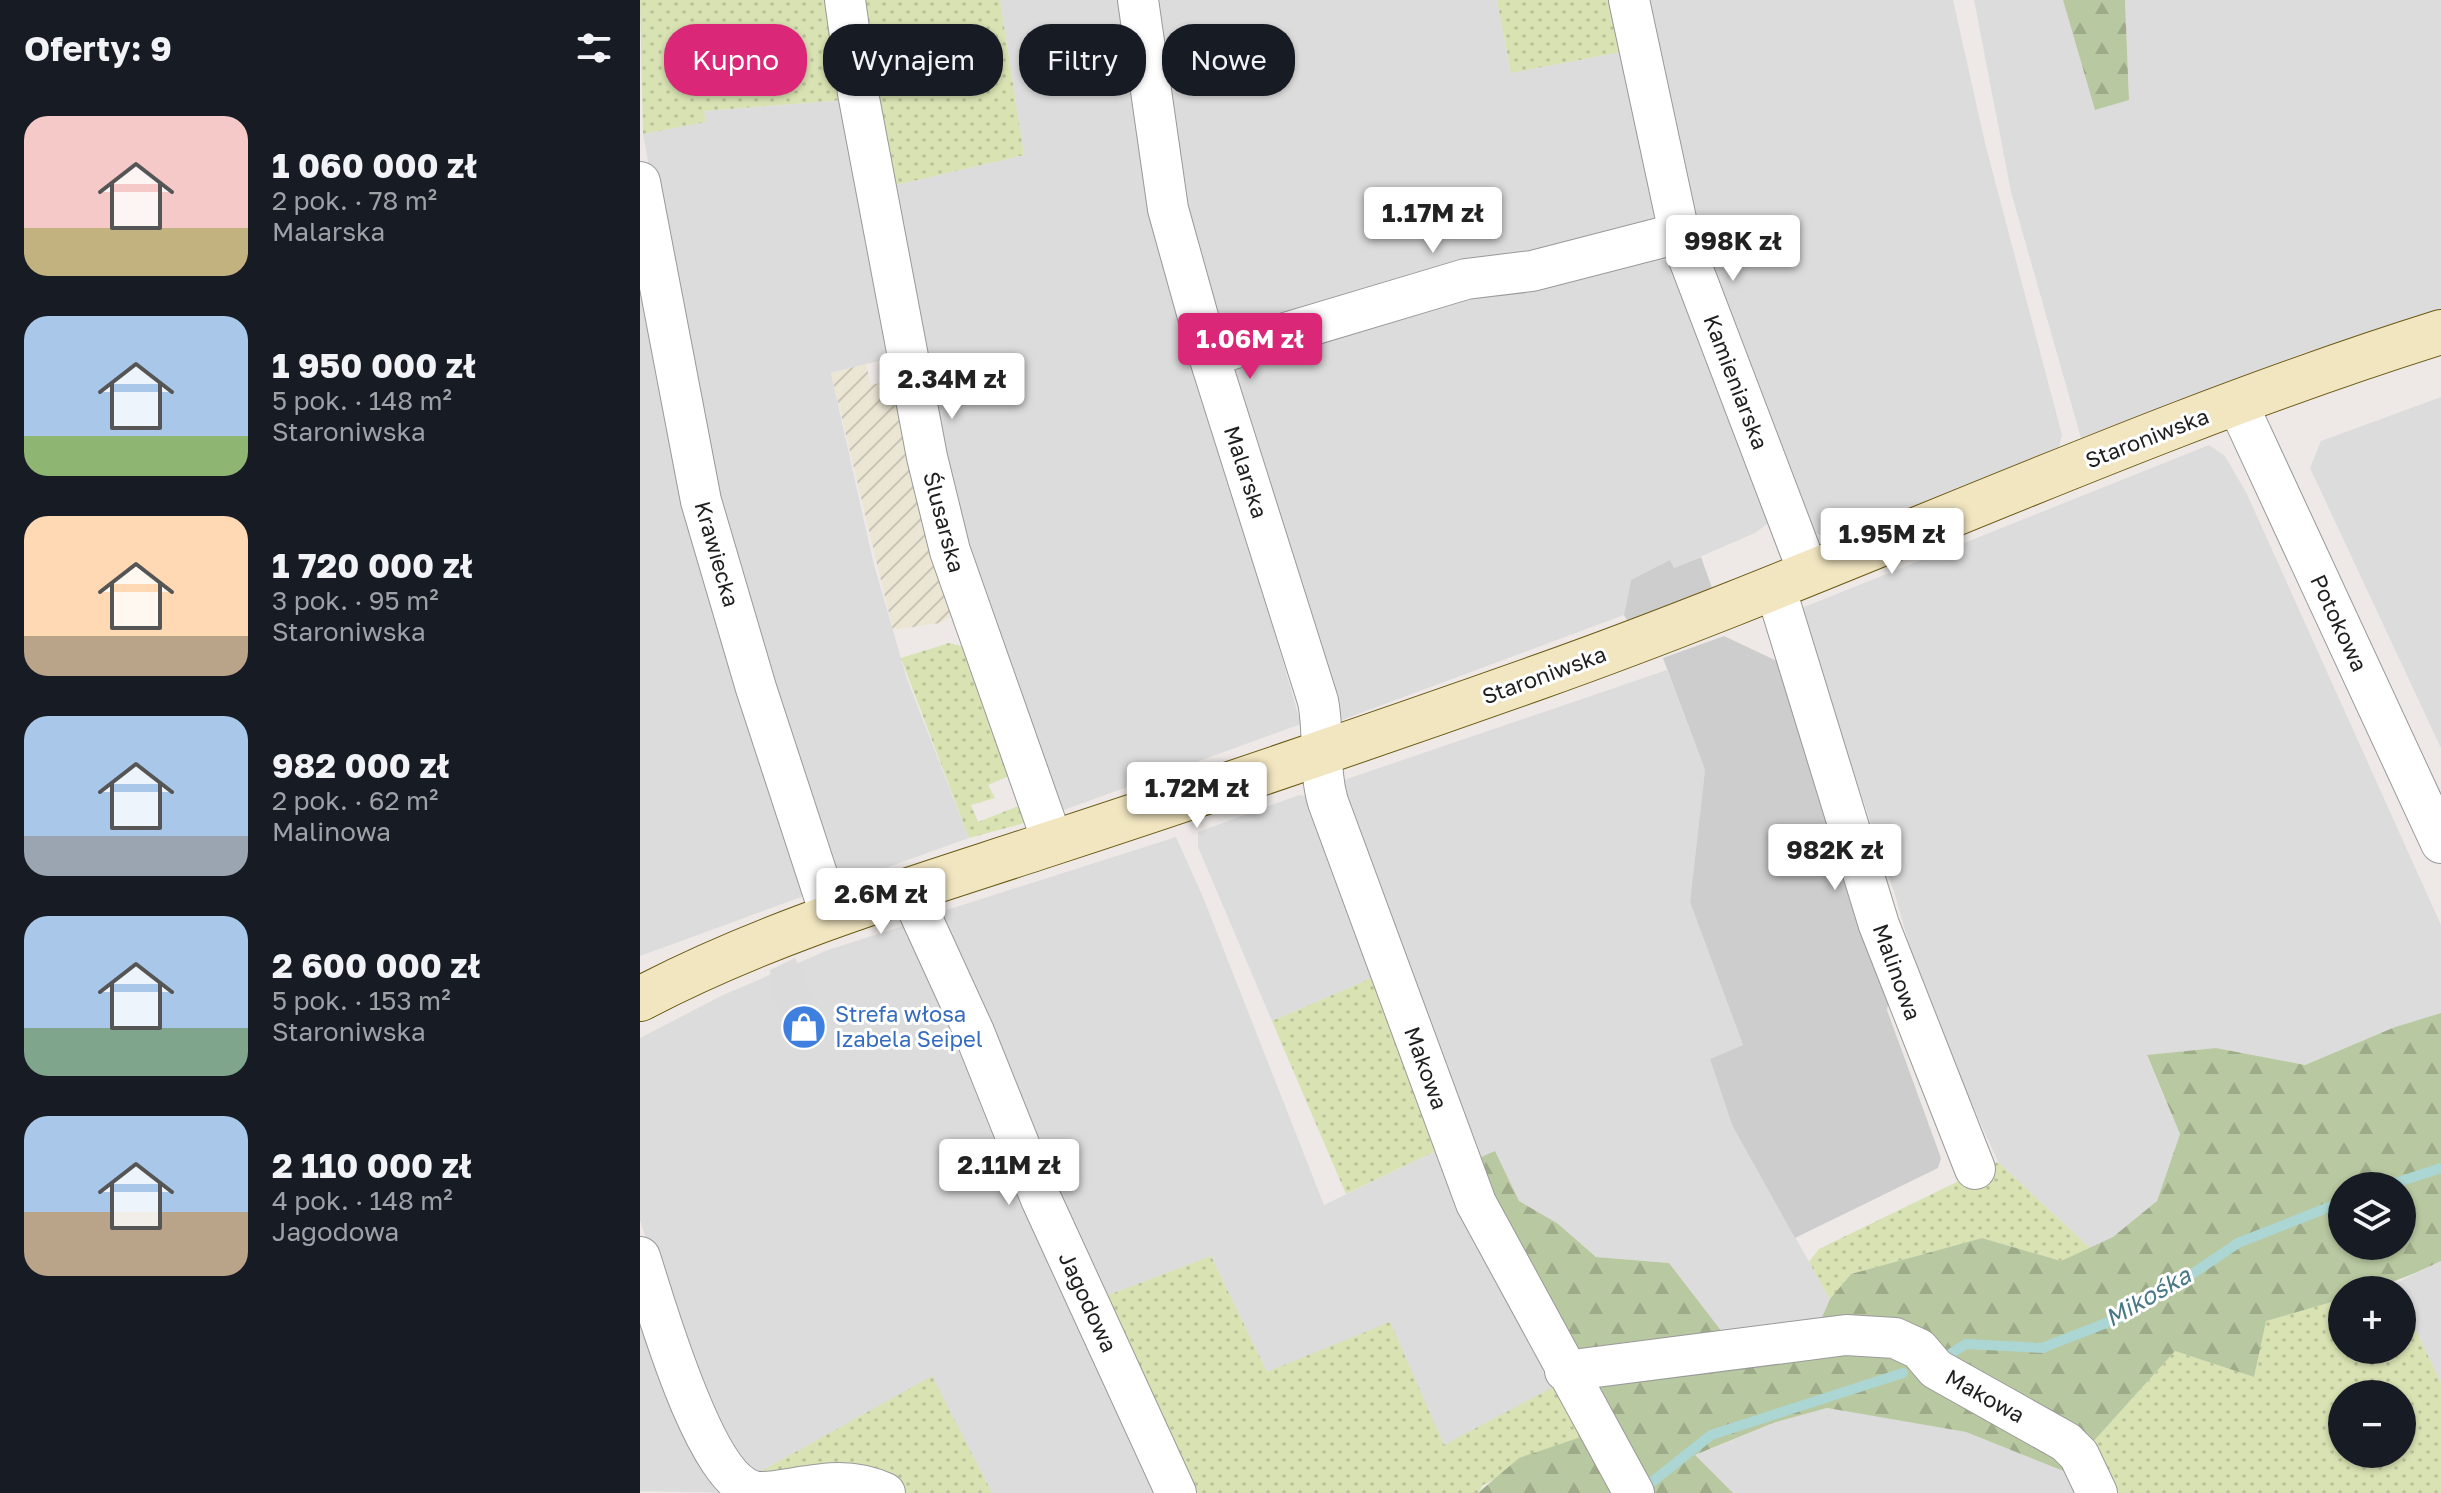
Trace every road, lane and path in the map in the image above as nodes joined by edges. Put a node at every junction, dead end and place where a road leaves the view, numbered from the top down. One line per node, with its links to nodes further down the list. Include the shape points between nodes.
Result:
1 (845, 0): 11 (street, Ślusarska, via 927,457 950,551)
2 (1138, 0): 7 (street, Malarska, via 1168,209)
3 (1629, 0): 5 (street, Kamieniarska)
4 (640, 182): 14 (street, Krawiecka, via 701,501)
5 (1679, 233): 7 (street, via 1532,271 1466,279); 9 (street, Kamieniarska)
6 (2441, 332): 8 (street, Staroniwska)
7 (1209, 356): 10 (street, Malarska, via 1318,701 1324,730)
8 (2237, 403): 9 (street, Staroniwska); 12 (street, Potokowa)
9 (1792, 580): 10 (street, Staroniwska); 16 (street, Malinowa, via 1879,925)
10 (1320, 754): 11 (street, Staroniwska); 18 (street, Makowa, via 1328,802 1476,1203)
11 (1053, 843): 13 (street, Staroniwska)
12 (2441, 843)
13 (909, 890): 14 (street, Staroniwska); 21 (street, Jagodowa, via 1041,1199)
14 (831, 917): 15 (street, Staroniwska, via 743,950)
15 (640, 999)
16 (1975, 1169)
17 (640, 1257): 20 (street, via 692,1405 717,1458 735,1481 753,1491 837,1481 863,1483)
18 (1565, 1371): 19 (street, Makowa); 22 (street, Makowa, via 1846,1335 1895,1338 1919,1349 1936,1369 2066,1442 2079,1455)
19 (1628, 1483)
20 (885, 1493)
21 (1176, 1493)
22 (2097, 1493)

